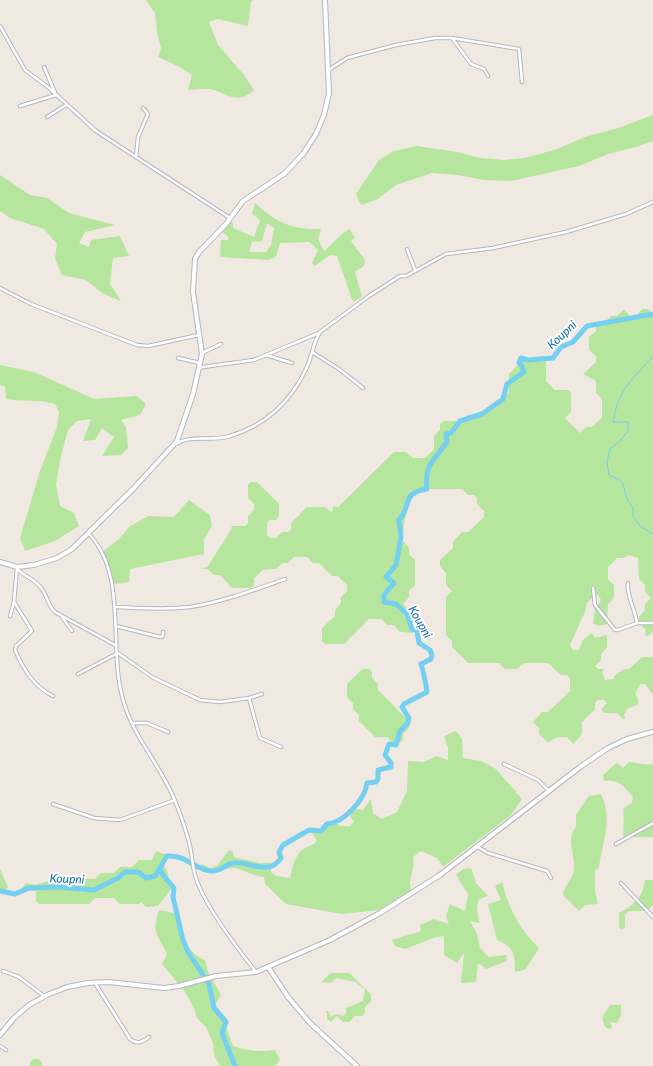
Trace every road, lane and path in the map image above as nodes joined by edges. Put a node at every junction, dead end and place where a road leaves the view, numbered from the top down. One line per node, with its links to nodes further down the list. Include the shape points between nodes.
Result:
1 (325, 0): 5 (street)
2 (0, 26): 8 (street, via 25,70)
3 (452, 38): 5 (street, via 426,39 358,55 332,67); 6 (street, via 470,63 484,69); 7 (street, via 519,49)
4 (44, 67): 8 (street)
5 (329, 73): 15 (street, via 327,106 307,148 278,180 248,196)
6 (488, 76)
7 (522, 82)
8 (56, 95): 9 (street); 10 (street)
9 (66, 105): 12 (street); 13 (street, via 99,133)
10 (20, 106)
11 (143, 108): 13 (street, via 148,114 138,137)
12 (47, 117)
13 (136, 157): 15 (street)
14 (653, 202): 17 (street, via 626,214 566,232 493,248 446,254)
15 (230, 218): 20 (street, via 198,252 195,259 193,292)
16 (407, 249): 17 (street)
17 (416, 270): 19 (street, via 406,276 400,276 369,296)
18 (0, 288): 20 (street, via 31,304 137,345 148,346)
19 (320, 332): 22 (street); 24 (street)
20 (200, 334): 23 (street)
21 (221, 344): 23 (street)
22 (312, 352): 29 (street); 30 (street, via 308,366 293,391 274,415 251,428 227,437 184,441)
23 (202, 354): 26 (street)
24 (265, 355): 27 (street); 28 (street, via 254,360 203,367)
25 (178, 358): 26 (street)
26 (200, 363): 28 (street)
27 (292, 363)
28 (198, 370): 30 (street, via 182,430)
29 (363, 388)
30 (174, 446): 31 (street)
31 (89, 534): 33 (street, via 72,549 53,560); 38 (street, via 98,545)
32 (0, 562): 33 (street)
33 (17, 568): 37 (street); 40 (street, via 40,586 50,607)
34 (285, 579): 38 (street, via 190,607)
35 (628, 583): 41 (street, via 627,592 633,604)
36 (593, 588): 41 (street, via 595,605 615,630)
37 (14, 602): 39 (street); 50 (street, via 32,631 15,648 16,654 37,687)
38 (116, 606): 43 (street)
39 (10, 616)
40 (61, 616): 44 (street); 46 (street)
41 (637, 623): 42 (street)
42 (653, 623)
43 (116, 626): 45 (street, via 160,637 163,636); 46 (street)
44 (72, 631)
45 (163, 632)
46 (115, 645): 47 (street)
47 (116, 654): 48 (street); 51 (street, via 122,655 157,679 200,700 220,702); 52 (street, via 120,688)
48 (78, 674)
49 (262, 694): 51 (street)
50 (53, 696)
51 (249, 698): 55 (street, via 260,738)
52 (132, 723): 53 (street, via 147,723); 58 (street)
53 (168, 732)
54 (653, 732): 57 (street, via 636,735 615,744)
55 (281, 747)
56 (504, 764): 57 (street, via 538,780)
57 (549, 790): 62 (street)
58 (175, 800): 59 (street, via 120,820 94,818); 68 (street, via 189,842 198,883 231,940)
59 (53, 804)
60 (653, 823): 61 (street)
61 (616, 844)
62 (476, 846): 63 (street, via 488,853 547,871); 66 (street, via 446,871 380,913 330,940)
63 (551, 878)
64 (621, 882): 65 (street)
65 (653, 917)
66 (268, 967): 68 (street); 75 (street, via 310,1023)
67 (3, 971): 70 (street, via 19,977)
68 (256, 972): 69 (street, via 209,977 171,988)
69 (95, 982): 70 (street, via 67,987); 72 (street, via 130,1039 137,1043)
70 (44, 996): 71 (street, via 21,1012)
71 (0, 1035)
72 (149, 1038)
73 (0, 1046): 74 (street)
74 (6, 1050)
75 (357, 1066)

